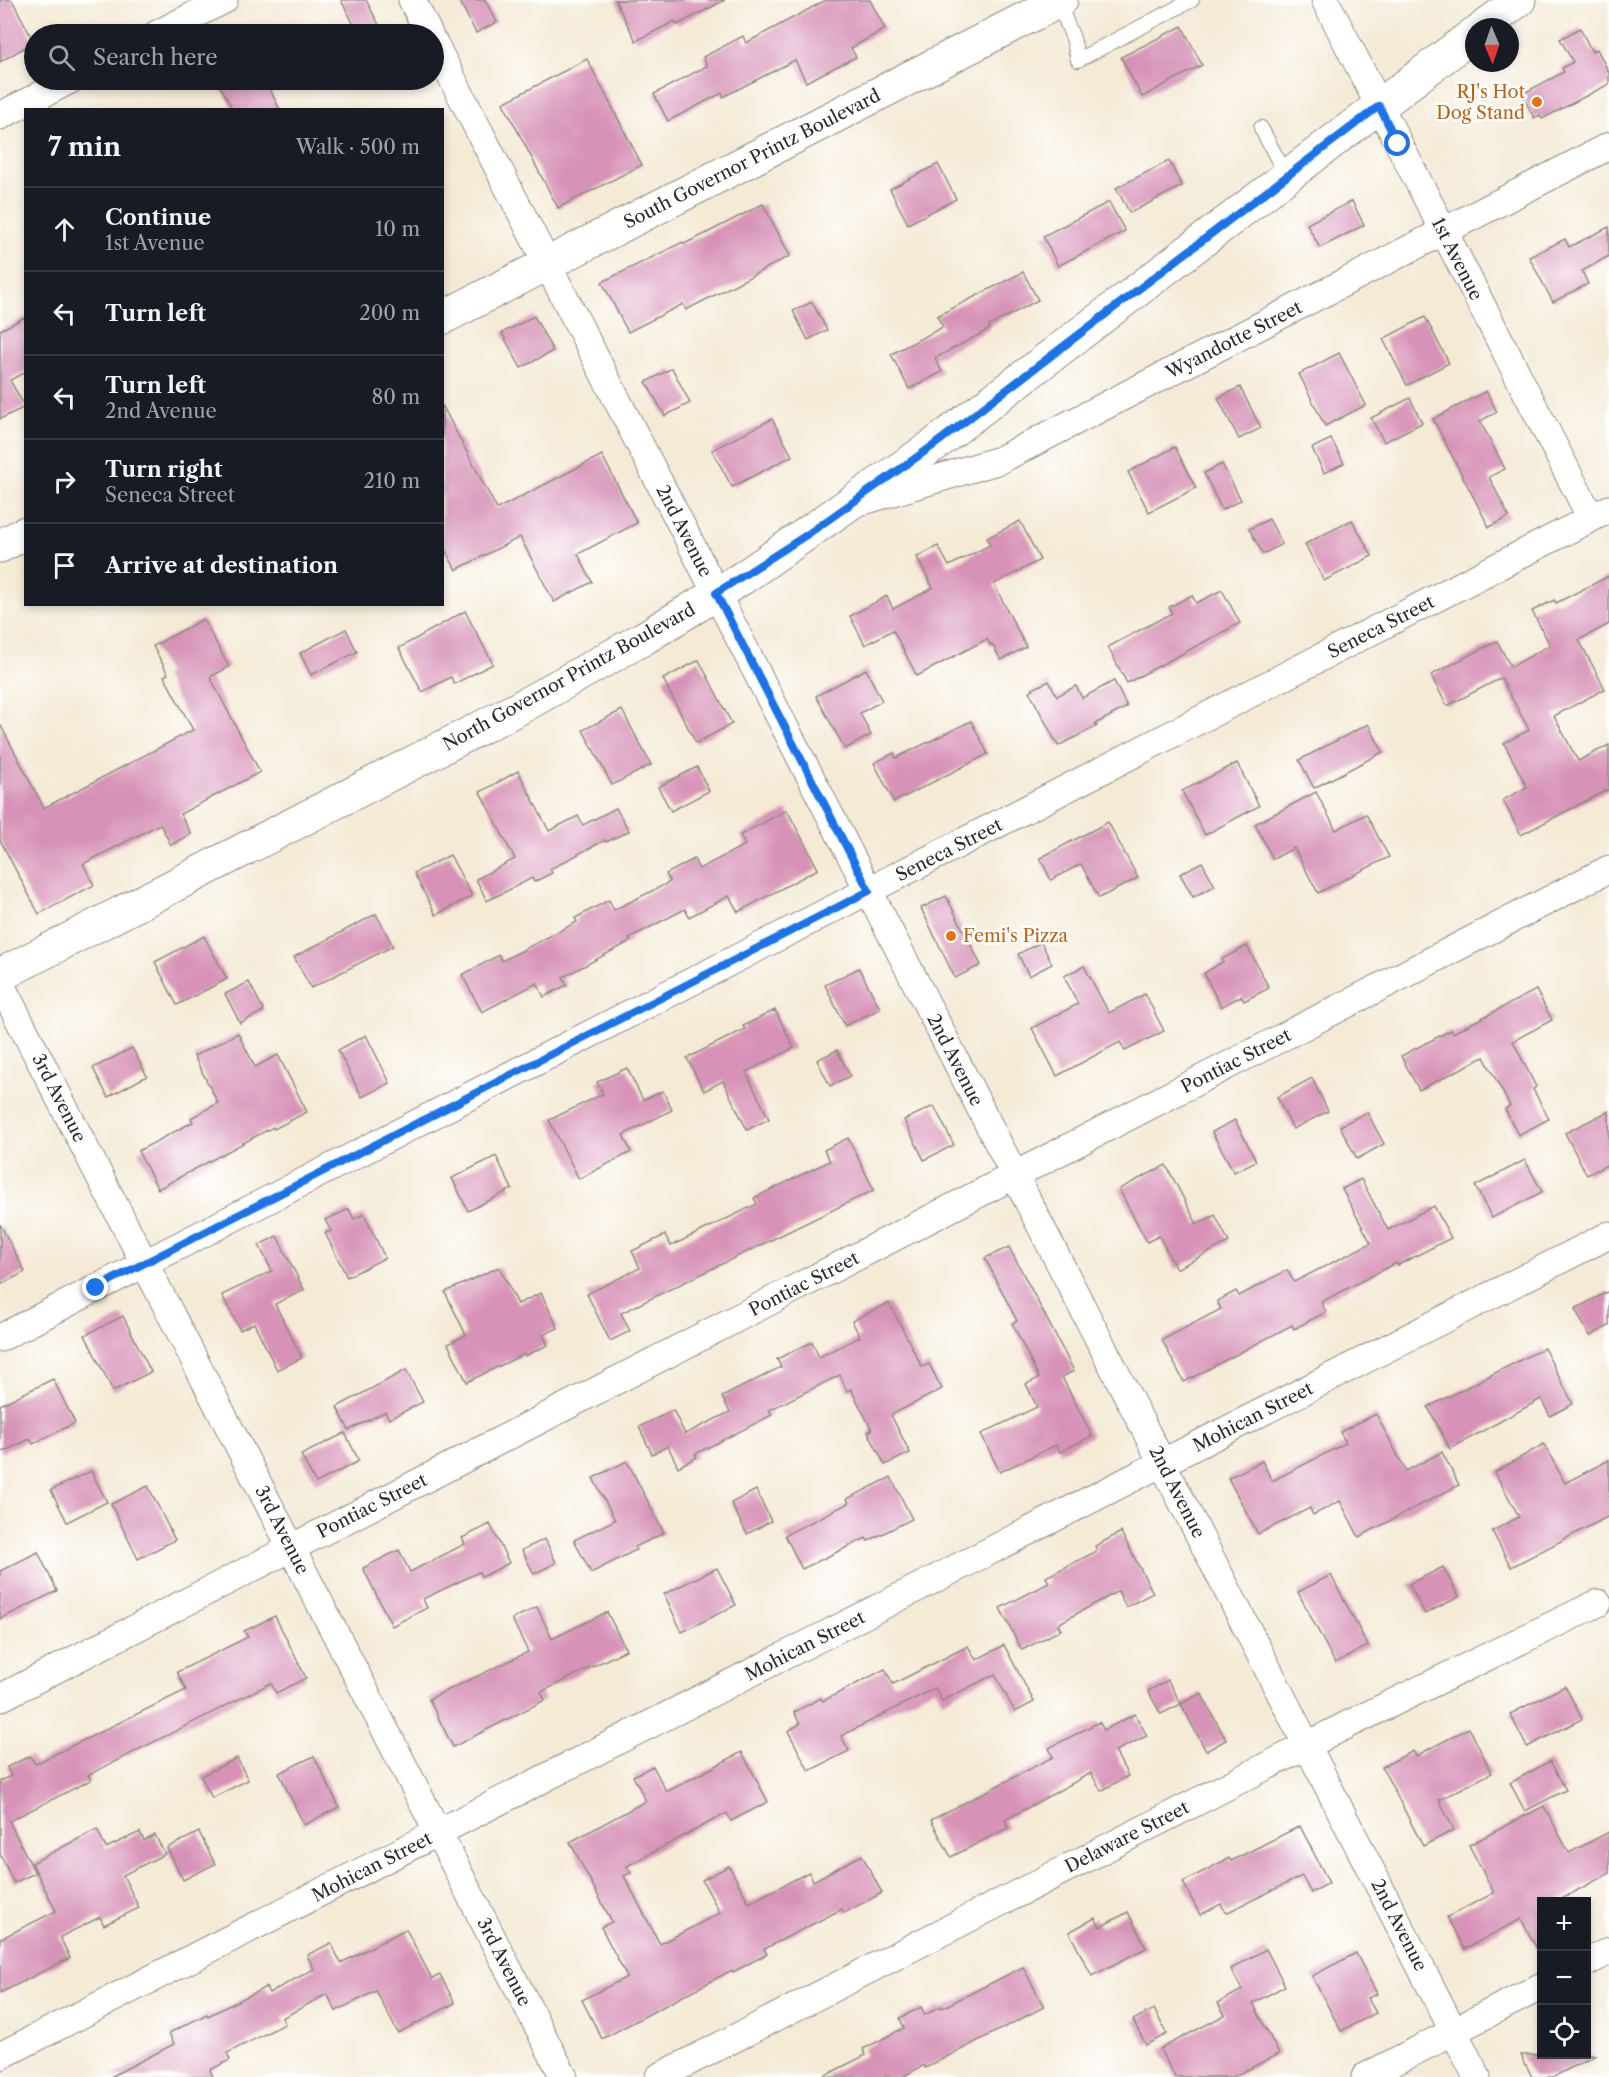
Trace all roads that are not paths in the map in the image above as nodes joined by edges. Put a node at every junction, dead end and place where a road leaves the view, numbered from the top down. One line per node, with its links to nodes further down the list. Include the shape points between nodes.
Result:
1 (224, 0): 8 (street)
2 (412, 0): 9 (street)
3 (1192, 0): 5 (lane, via 1078,60)
4 (1325, 0): 13 (street, 1st Avenue)
5 (1059, 1): 19 (main road, South Governor Printz Boulevard)
6 (1515, 1): 7 (main road)
7 (1495, 18)
8 (177, 24)
9 (424, 24)
10 (1465, 41): 13 (main road, North Governor Printz Boulevard)
11 (444, 62): 19 (street, 2nd Avenue)
12 (51, 90): 14 (street)
13 (1379, 106): 17 (main road, North Governor Printz Boulevard); 18 (street, 1st Avenue)
14 (0, 116)
15 (1261, 128): 17 (lane)
16 (1609, 146): 18 (street, Wyandotte Street)
17 (1287, 177): 21 (main road, North Governor Printz Boulevard)
18 (1443, 232): 21 (street, Wyandotte Street, via 1000,460); 22 (street, 1st Avenue)
19 (548, 264): 20 (main road, South Governor Printz Boulevard); 25 (street, 2nd Avenue)
20 (444, 317)
21 (848, 506): 25 (main road, North Governor Printz Boulevard)
22 (1600, 514): 27 (street, Seneca Street)
23 (24, 533): 24 (main road)
24 (0, 546)
25 (716, 593): 27 (street, 2nd Avenue); 28 (main road, North Governor Printz Boulevard, via 519,708)
26 (1609, 869): 30 (street, Pontiac Street)
27 (869, 891): 30 (street, 2nd Avenue); 32 (street, Seneca Street)
28 (0, 975)
29 (0, 983): 32 (street, 3rd Avenue)
30 (1015, 1175): 34 (street, 2nd Avenue); 35 (street, Pontiac Street)
31 (1609, 1235): 34 (street, Mohican Street)
32 (145, 1263): 33 (street, Seneca Street); 35 (street, 3rd Avenue)
33 (0, 1338)
34 (1162, 1463): 38 (street, 2nd Avenue); 39 (street, Mohican Street)
35 (291, 1548): 37 (street, Pontiac Street); 39 (street, 3rd Avenue)
36 (1598, 1604): 38 (street, Delaware Street)
37 (0, 1698)
38 (1307, 1745): 43 (street, 2nd Avenue); 46 (street, Delaware Street)
39 (438, 1833): 44 (street, Mohican Street); 45 (street, 3rd Avenue)
40 (1609, 1951): 41 (street)
41 (1591, 1961)
42 (1537, 1989): 43 (street)
43 (1454, 2031): 47 (street); 48 (street, 2nd Avenue)
44 (0, 2056)
45 (564, 2077)
46 (660, 2077)
47 (1365, 2077)
48 (1477, 2077)

